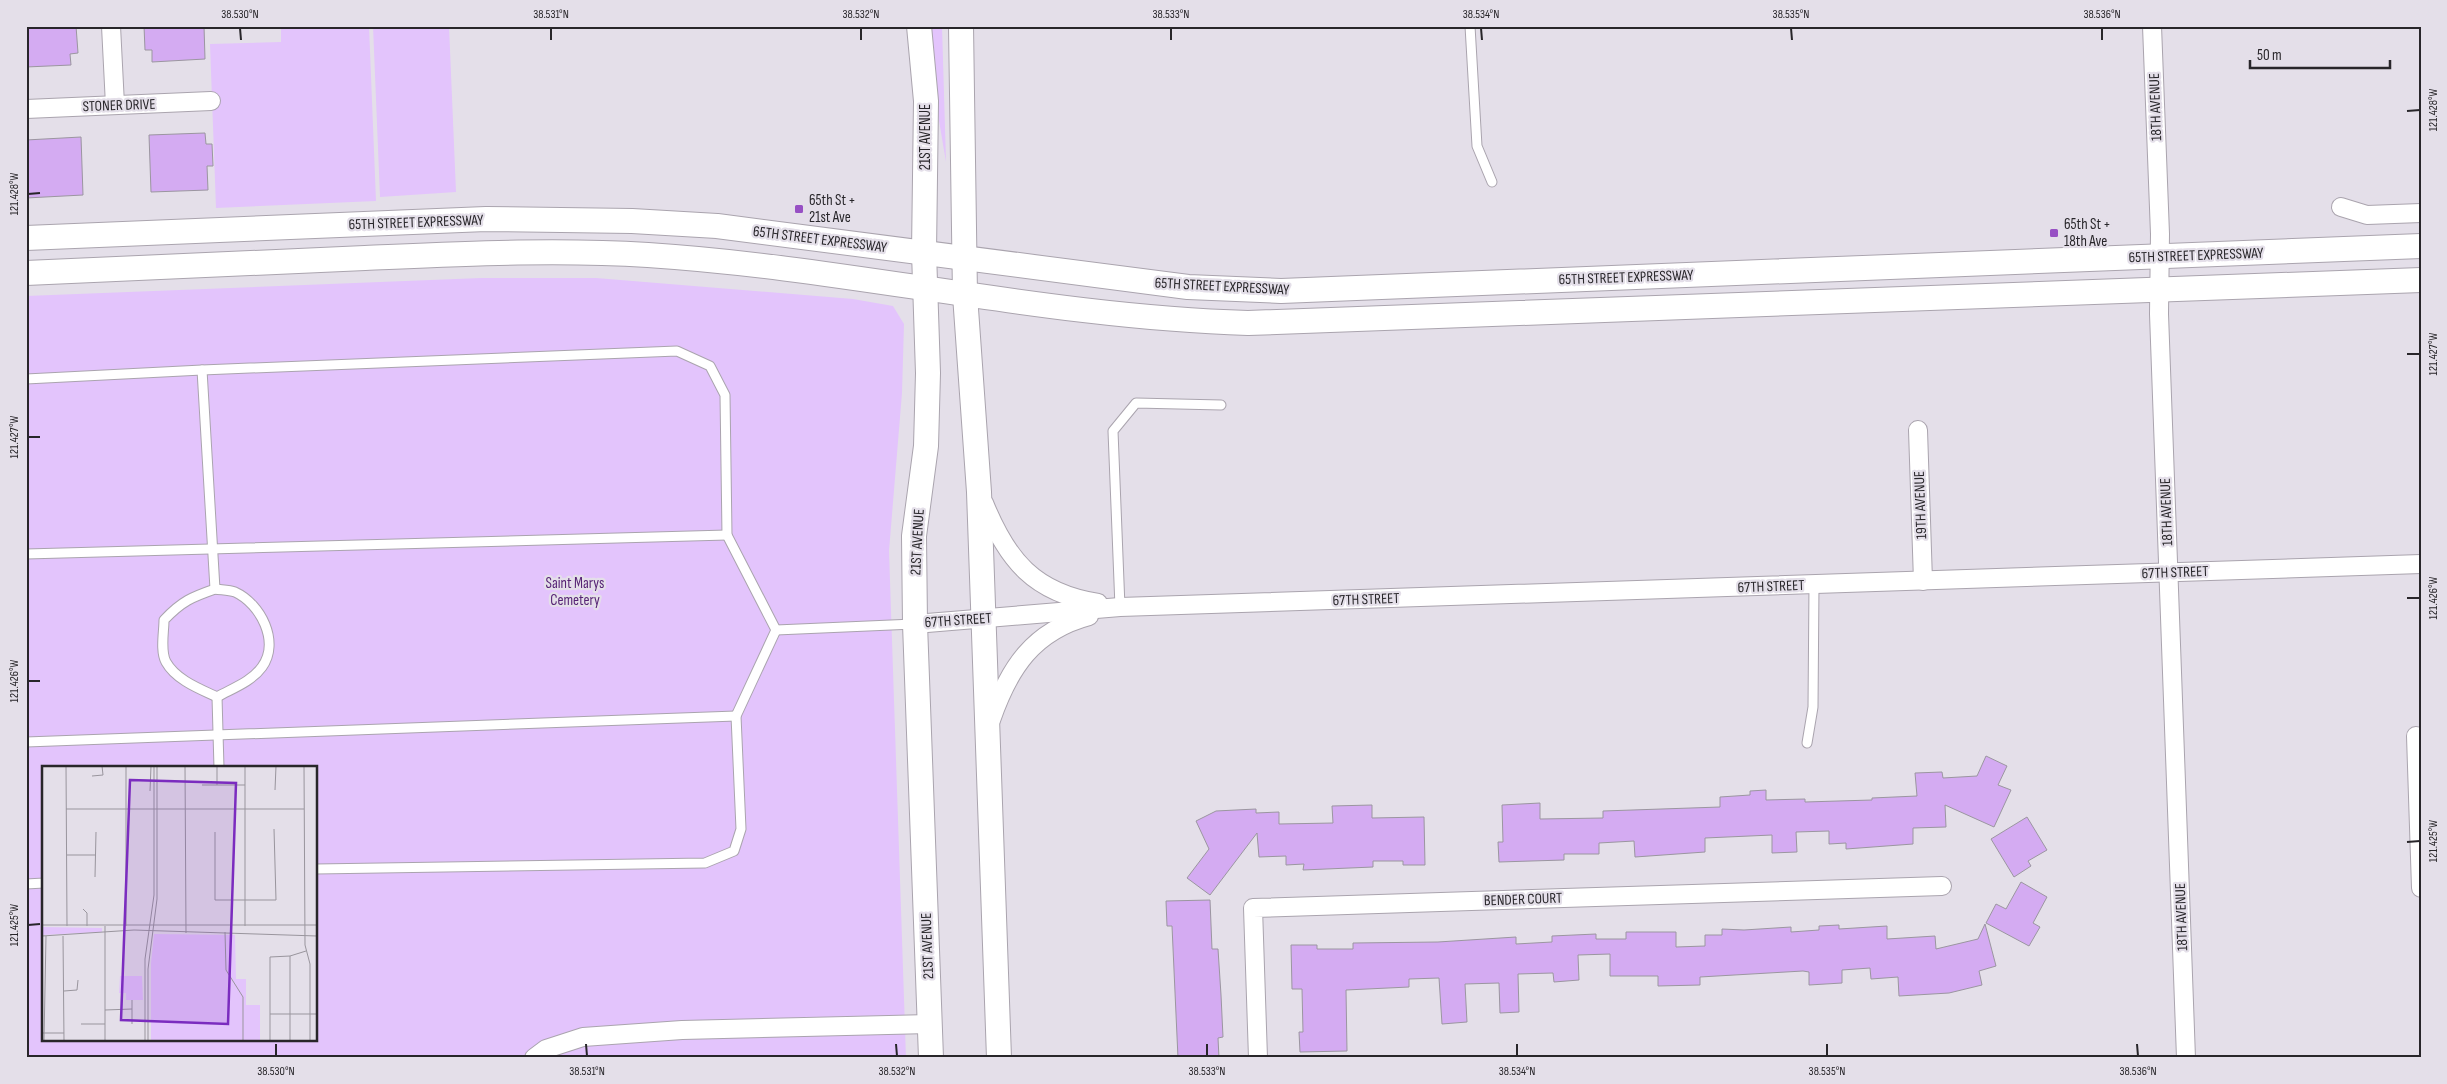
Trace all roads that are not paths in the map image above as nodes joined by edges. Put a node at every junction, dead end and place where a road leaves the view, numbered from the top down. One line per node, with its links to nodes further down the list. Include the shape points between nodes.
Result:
1 (111, 26): 7 (street)
2 (919, 26): 14 (main road, 21ST AVENUE, via 926,102)
3 (961, 26): 16 (main road)
4 (1470, 26): 9 (lane, via 1477,146)
5 (2152, 26): 15 (street, 18TH AVENUE)
6 (211, 101): 7 (street, STONER DRIVE)
7 (115, 105): 8 (street, STONER DRIVE)
8 (26, 109)
9 (1492, 182)
10 (2340, 206): 11 (street, via 2367,215)
11 (2421, 213)
12 (26, 238): 14 (main road, 65TH STREET EXPRESSWAY, via 549,219 717,226)
13 (2421, 246): 15 (main road, 65TH STREET EXPRESSWAY)
14 (924, 252): 16 (main road, 65TH STREET EXPRESSWAY); 19 (main road, 21ST AVENUE)
15 (2159, 256): 16 (main road, 65TH STREET EXPRESSWAY, via 1281,291 1188,287); 20 (street, 18TH AVENUE)
16 (965, 258): 21 (main road)
17 (26, 273): 19 (main road, via 531,251 646,255 751,264)
18 (2421, 280): 20 (main road)
19 (926, 289): 21 (main road); 37 (main road, 21ST AVENUE, via 928,413 914,536)
20 (2159, 291): 21 (main road, via 1248,323 1188,321); 31 (street, 18TH AVENUE)
21 (965, 295): 26 (main road)
22 (202, 370): 23 (lane); 27 (lane, via 677,351 710,366 725,395); 28 (lane)
23 (26, 379)
24 (1220, 405): 35 (lane, via 1136,403 1114,431)
25 (1918, 430): 32 (street, 19TH AVENUE)
26 (979, 492): 35 (street, 67TH STREET, via 1002,544 1032,577 1055,591 1080,600); 36 (main road)
27 (727, 535): 28 (lane); 38 (lane)
28 (212, 549): 29 (lane); 34 (lane)
29 (26, 554)
30 (2421, 564): 31 (street, 67TH STREET)
31 (2168, 573): 32 (street, 67TH STREET); 57 (street, 18TH AVENUE)
32 (1923, 581): 33 (street, 67TH STREET)
33 (1814, 584): 35 (street, 67TH STREET); 45 (lane, via 1813,707)
34 (215, 589): 39 (lane, via 234,592 251,604 264,623 269,639 268,656 250,680); 39 (lane, via 178,605 164,620 163,643 166,662 181,678)
35 (1120, 607): 36 (street, 67TH STREET); 41 (street, 67TH STREET, via 1076,620 1037,642 1009,676)
36 (983, 618): 37 (street, 67TH STREET); 41 (main road)
37 (914, 624): 38 (lane); 52 (main road, 21ST AVENUE)
38 (776, 630): 40 (lane)
39 (217, 697): 42 (lane)
40 (736, 716): 42 (lane); 47 (lane, via 741,829 734,851 705,862)
41 (987, 733): 55 (main road)
42 (218, 735): 44 (lane); 46 (lane)
43 (2416, 736): 51 (street)
44 (26, 742)
45 (1807, 743)
46 (220, 766)
47 (318, 869)
48 (42, 883): 49 (lane)
49 (26, 884)
50 (1942, 886): 56 (street, BENDER COURT, via 1253,908)
51 (2421, 886)
52 (930, 1024): 53 (street, via 682,1030 583,1037 546,1049); 54 (main road, 21ST AVENUE)
53 (534, 1058)
54 (931, 1058)
55 (999, 1058)
56 (1258, 1058)
57 (2186, 1058)

